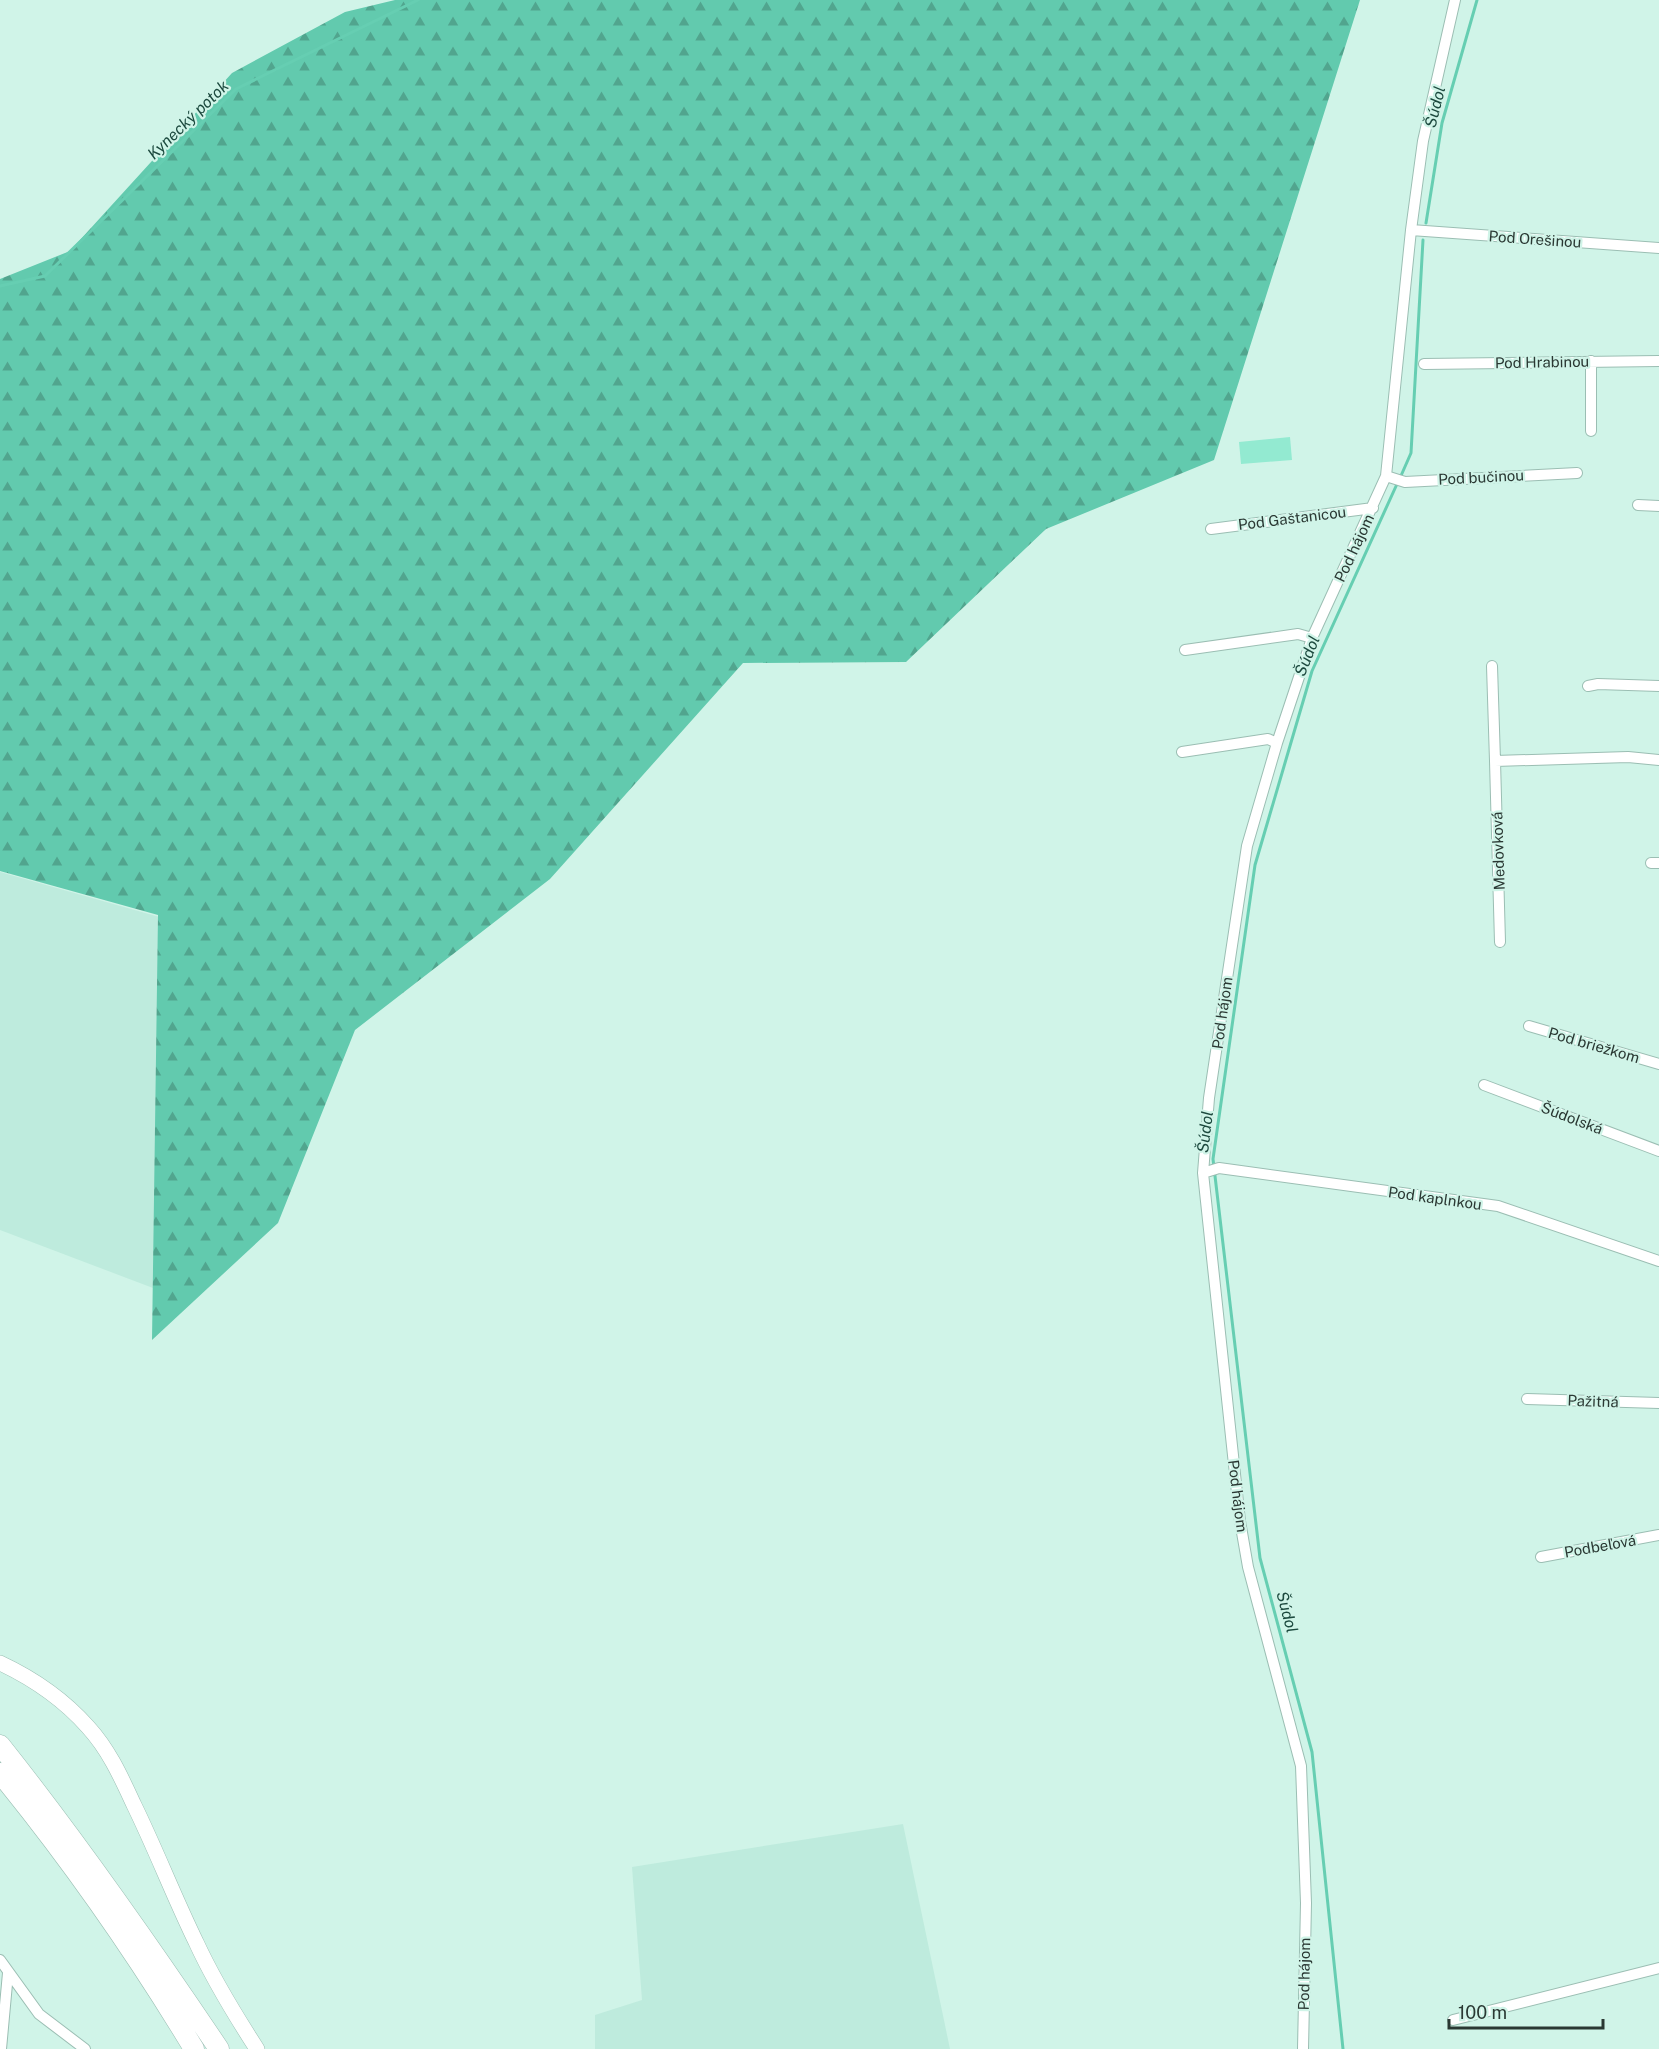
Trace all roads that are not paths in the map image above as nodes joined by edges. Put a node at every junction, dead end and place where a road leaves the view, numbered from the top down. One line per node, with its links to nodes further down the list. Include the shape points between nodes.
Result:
1 (1455, 0): 2 (street, Pod hájom, via 1423,141)
2 (1411, 230): 3 (street, Pod Orešinou); 9 (street, Pod hájom)
3 (1659, 248)
4 (1659, 361): 5 (street, Pod Hrabinou)
5 (1591, 362): 6 (street, Pod Hrabinou); 7 (street)
6 (1424, 364)
7 (1591, 431)
8 (1577, 473): 9 (street, Pod bučinou)
9 (1395, 479): 12 (street, Pod hájom)
10 (1638, 505): 11 (street)
11 (1659, 506)
12 (1373, 508): 13 (street, Pod Gaštanicou); 14 (street, Pod hájom)
13 (1211, 529)
14 (1312, 638): 15 (street, via 1298,634); 19 (street, Pod hájom)
15 (1185, 650)
16 (1492, 666): 21 (street, Medovková)
17 (1588, 686): 18 (street)
18 (1659, 686)
19 (1277, 743): 20 (street, via 1268,739); 28 (street, Pod hájom, via 1247,846 1209,1098)
20 (1182, 752)
21 (1495, 760): 22 (street); 23 (street, Medovková)
22 (1659, 760)
23 (1500, 942)
24 (1529, 1026): 25 (street, Pod briežkom)
25 (1659, 1064)
26 (1485, 1085): 27 (street, Šúdolská)
27 (1659, 1151)
28 (1205, 1172): 29 (street, Pod kaplnkou, via 1219,1168 1498,1206); 46 (street, Pod hájom, via 1240,1521 1248,1567 1301,1766 1306,1903)
29 (1659, 1261)
30 (1527, 1399): 31 (street, Pažitná)
31 (1659, 1403)
32 (1659, 1535): 33 (street, Podbeľová)
33 (1541, 1557)
34 (0, 1663): 45 (street, via 54,1696 88,1727 114,1762 196,1944)
35 (0, 1745): 44 (highway, via 113,1893)
36 (0, 1773): 43 (highway, via 97,1901)
37 (0, 1960): 39 (street)
38 (1659, 1968): 40 (street)
39 (8, 1973): 41 (street); 42 (street, via 39,2014)
40 (1453, 2020)
41 (1, 2049)
42 (85, 2049)
43 (194, 2049)
44 (219, 2049)
45 (257, 2049)
46 (1303, 2049)

